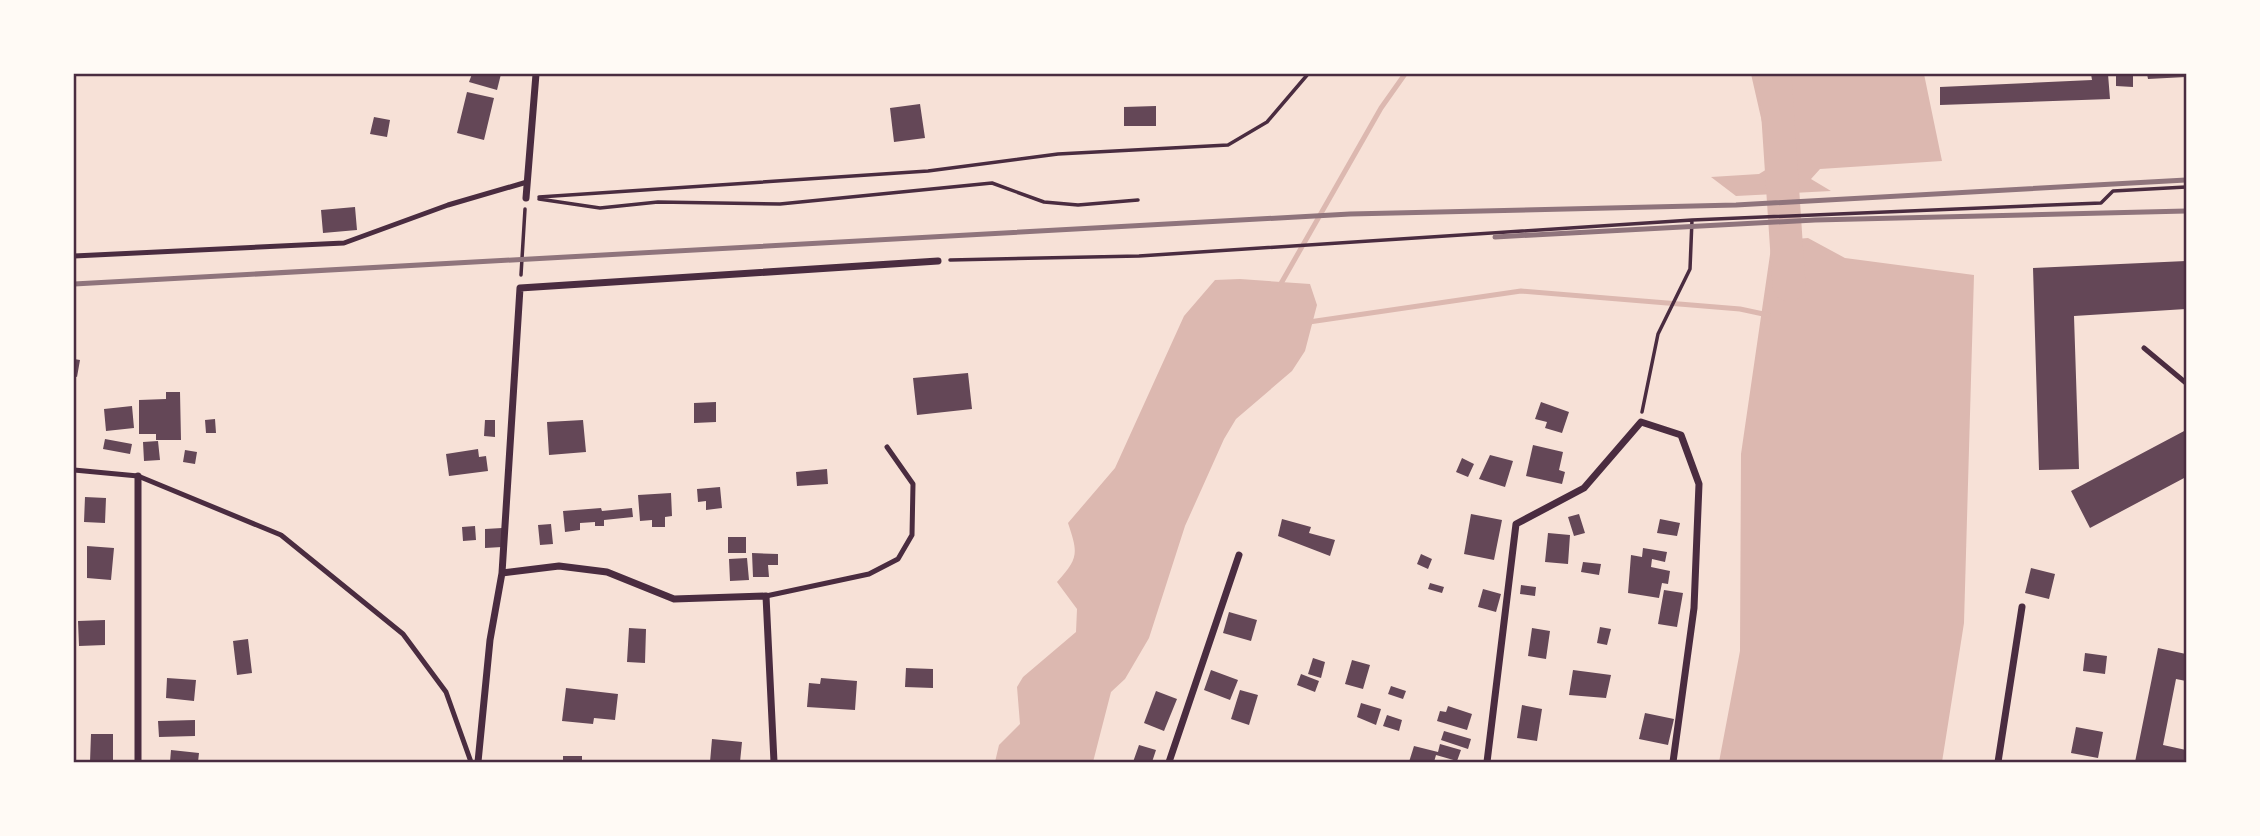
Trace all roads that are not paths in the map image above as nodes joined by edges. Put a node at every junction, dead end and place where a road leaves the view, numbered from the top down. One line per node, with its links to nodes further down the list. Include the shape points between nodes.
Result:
1 (536, 74): 2 (street)
2 (527, 182): 3 (street); 4 (lane, via 344,243)
3 (526, 198)
4 (74, 256)
5 (938, 261): 12 (street, via 520,288)
6 (2144, 348): 7 (lane)
7 (2186, 383)
8 (887, 447): 13 (lane, via 913,484 912,535 898,558 869,574)
9 (74, 470): 10 (lane)
10 (138, 475): 15 (street); 16 (lane, via 281,535 402,634 446,692)
11 (1239, 555): 19 (street)
12 (502, 573): 13 (street, via 559,566 607,572 674,599); 17 (street)
13 (766, 596): 18 (street)
14 (2022, 607): 22 (street)
15 (138, 762)
16 (471, 762)
17 (478, 762)
18 (774, 762)
19 (1169, 762)
20 (1487, 762): 21 (street, via 1516,524 1584,488 1641,422 1681,435 1699,484 1694,608)
21 (1673, 762)
22 (1998, 762)

